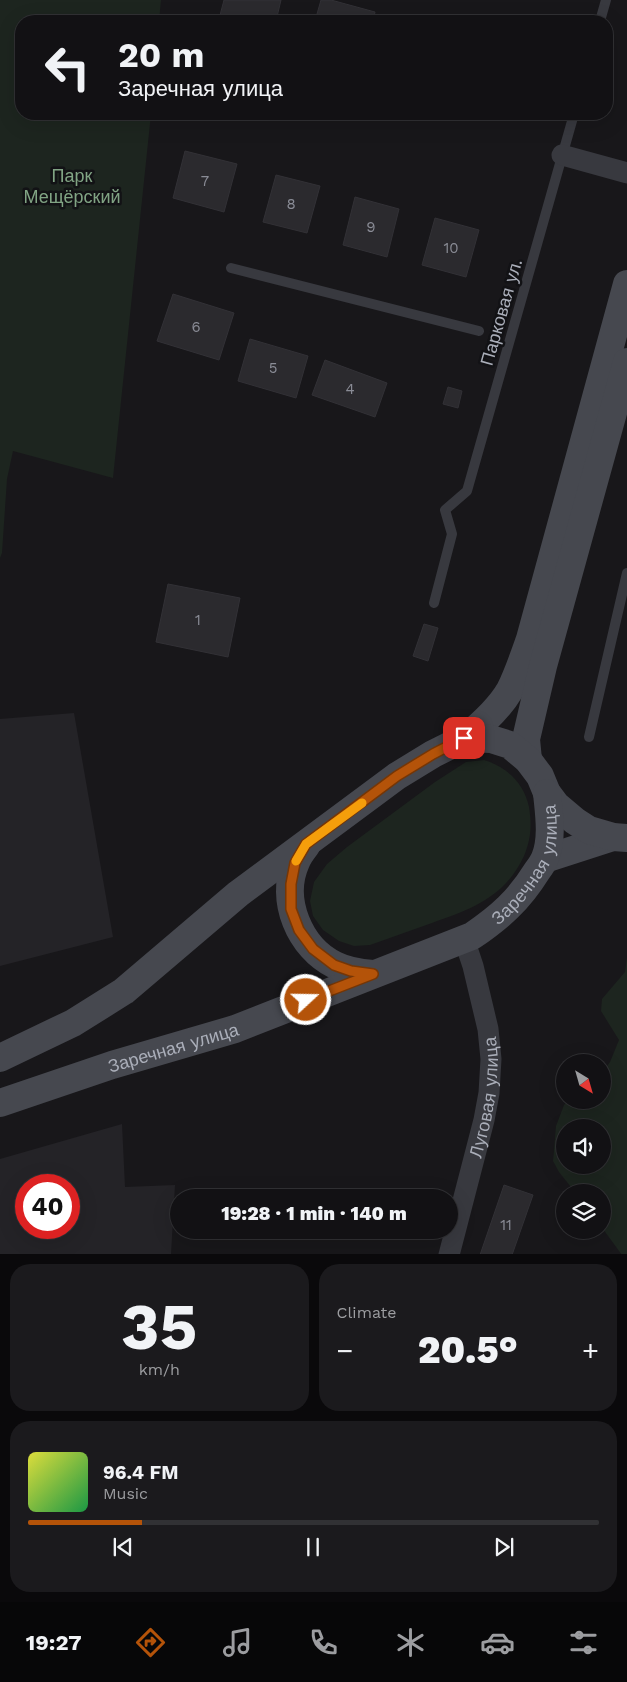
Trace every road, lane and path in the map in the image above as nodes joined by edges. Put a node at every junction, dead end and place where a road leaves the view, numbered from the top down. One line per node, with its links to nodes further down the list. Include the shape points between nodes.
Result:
1 (606, 0): 2 (lane)
2 (602, 15)
3 (572, 120): 4 (lane, Парковая ул.)
4 (562, 155): 5 (street); 11 (lane, Парковая ул., via 467,492 445,510 452,534)
5 (627, 173)
6 (231, 268): 8 (lane)
7 (627, 284): 13 (street, via 523,661 509,692 484,722)
8 (479, 331)
9 (627, 362): 14 (street, via 543,666 526,739)
10 (627, 573): 12 (lane)
11 (434, 603)
12 (589, 737)
13 (464, 738): 14 (street, Заречная улица, via 491,739 510,745); 17 (street, Заречная улица, via 397,776)
14 (528, 760): 15 (street, Заречная улица)
15 (547, 793): 16 (street, via 556,805 582,826); 18 (street, Заречная улица, via 550,834)
16 (620, 837): 18 (street)
17 (306, 844): 20 (street, Заречная улица, via 295,863 291,884 291,909 299,930 313,949 334,965); 21 (street, Заречная улица, via 238,894 124,991 73,1023)
18 (545, 859): 19 (street, Заречная улица, via 513,903 494,921)
19 (464, 939): 20 (street, Заречная улица); 23 (street, Луговая улица, via 488,1029 491,1059 484,1120)
20 (373, 974): 22 (street, Заречная улица, via 234,1029)
21 (0, 1058)
22 (0, 1103)
23 (449, 1254)

